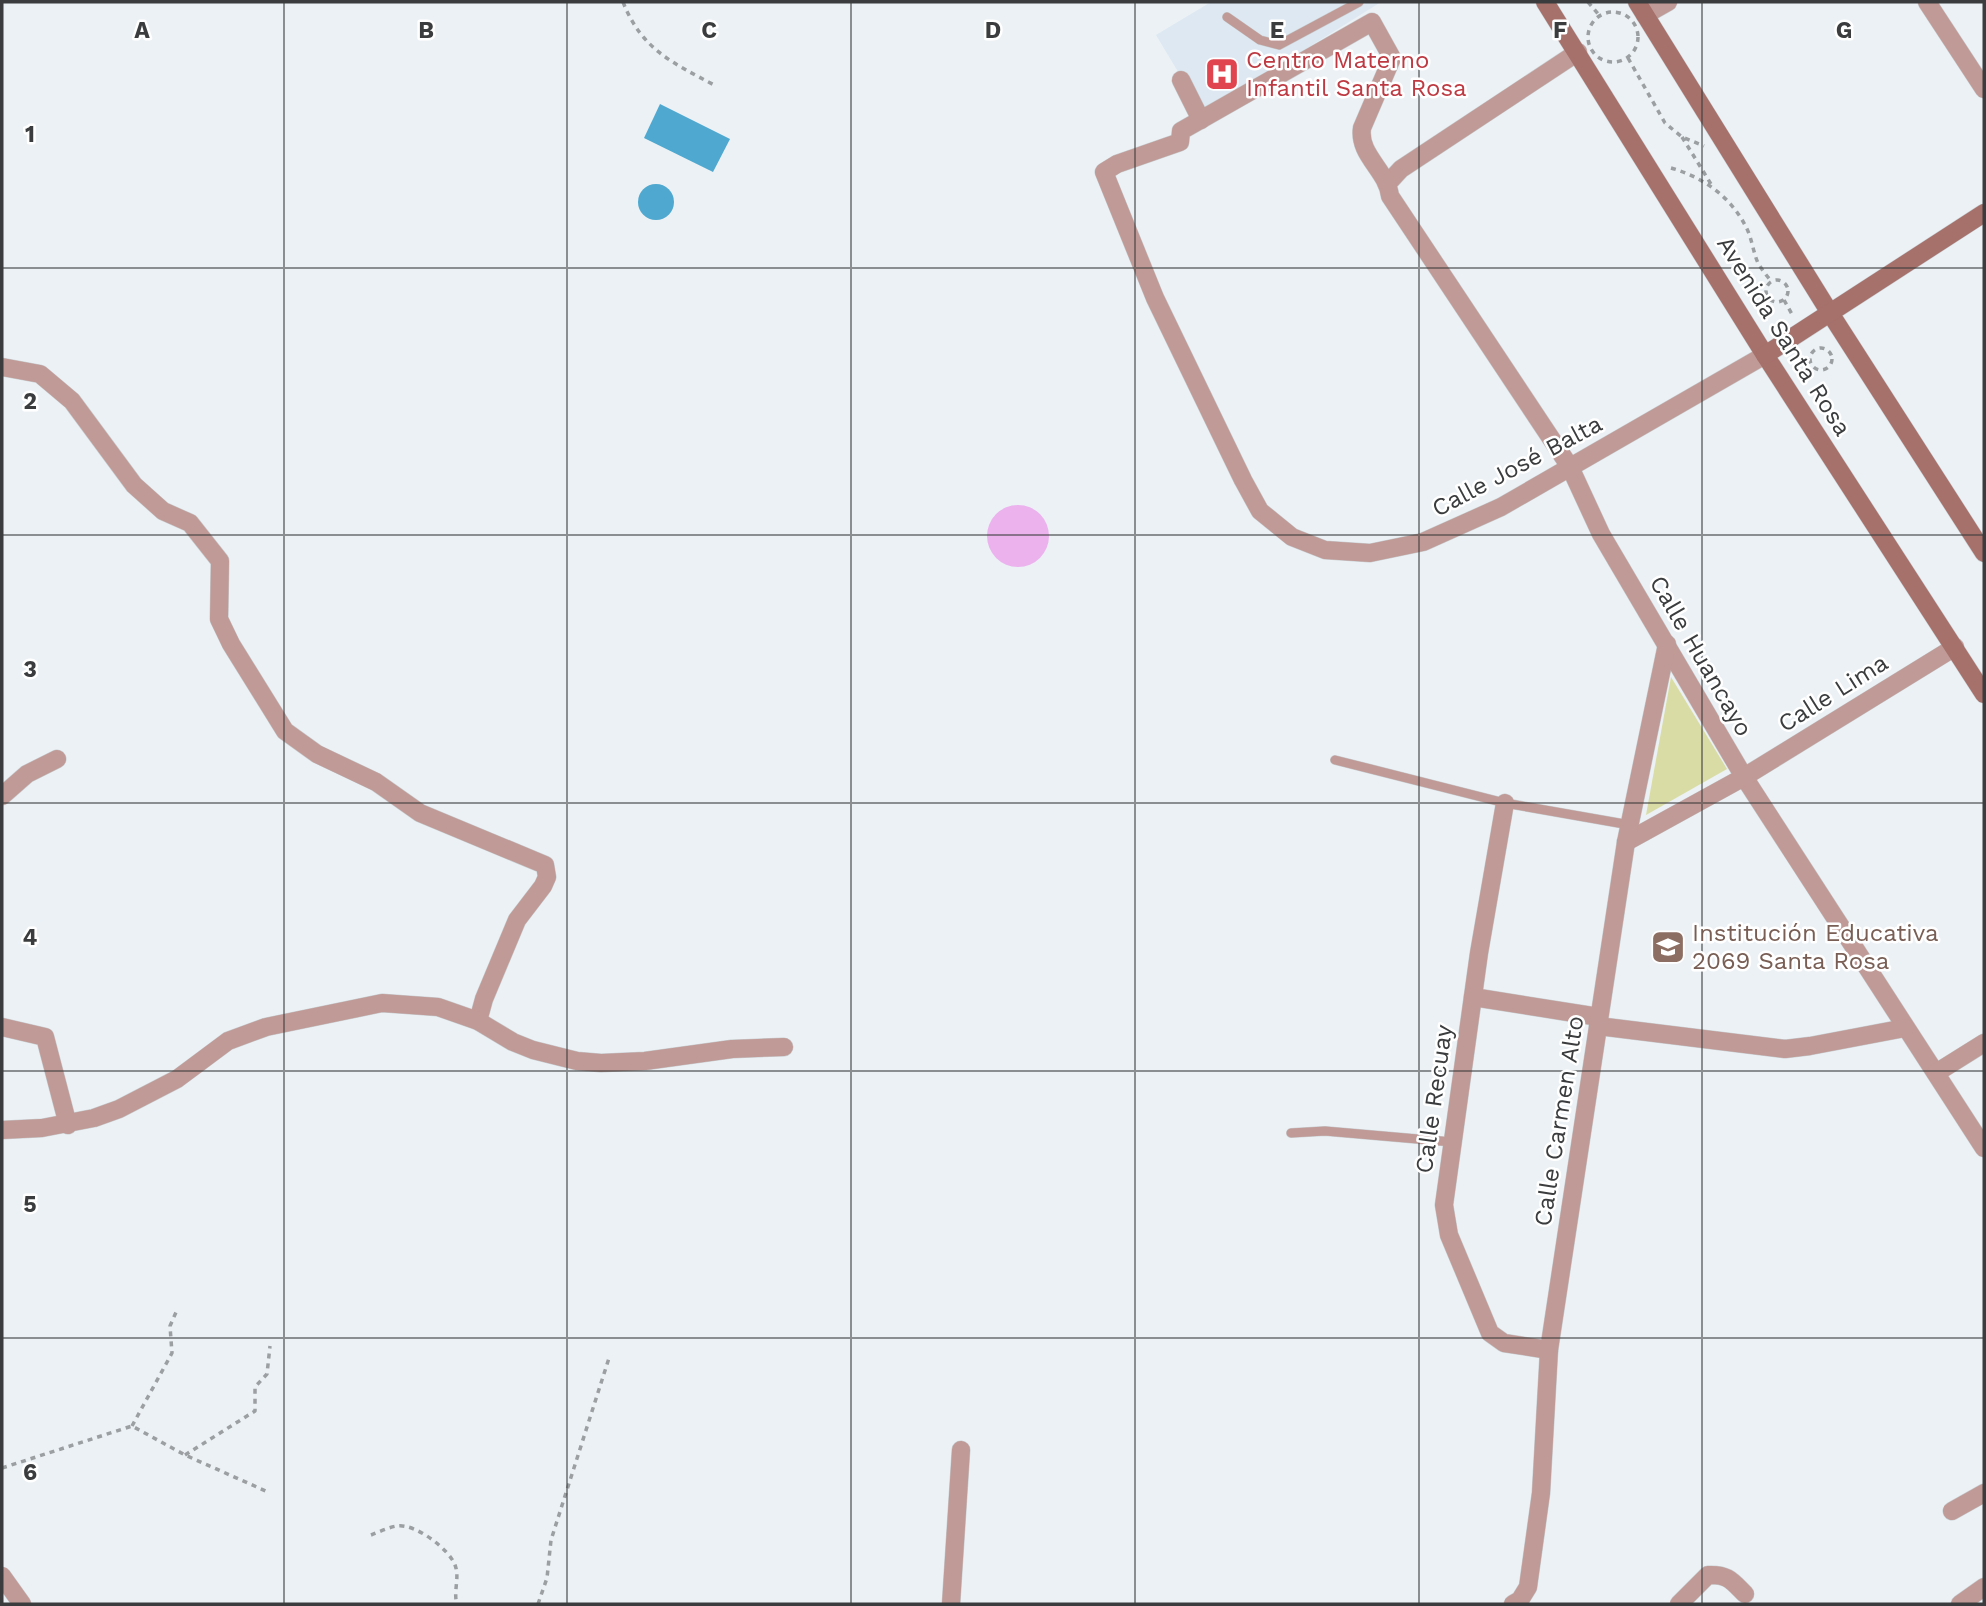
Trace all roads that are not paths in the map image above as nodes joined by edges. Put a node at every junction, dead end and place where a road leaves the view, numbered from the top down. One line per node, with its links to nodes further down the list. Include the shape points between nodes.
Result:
1 (1359, 2): 6 (lane, via 1279,46 1260,40)
2 (1545, 2): 7 (main road, Avenida Santa Rosa)
3 (1668, 2): 5 (street)
4 (1927, 2): 9 (street)
5 (1641, 8): 13 (main road, Avenida Santa Rosa)
6 (1227, 17)
7 (1578, 52): 11 (street, via 1412,161); 14 (main road, Avenida Santa Rosa)
8 (1181, 80): 10 (street)
9 (1984, 89)
10 (1200, 120): 11 (street, Calle Huancayo, via 1372,22 1392,58 1360,139); 16 (street, Calle José Balta, via 1181,131 1180,142 1104,172 1155,298 1260,511 1292,537 1325,550 1370,553 1423,542 1501,507)
11 (1389, 182): 16 (street, Calle Huancayo, via 1390,196)
12 (1984, 213): 13 (main road, Calle José Balta)
13 (1830, 313): 14 (main road, Calle José Balta); 17 (main road, Avenida Santa Rosa)
14 (1765, 355): 16 (street, Calle José Balta); 19 (main road, Avenida Santa Rosa)
15 (2, 367): 28 (street, via 40,374 72,401 134,485 163,511 190,523 220,561 219,619 285,731 317,754 376,782 420,813 545,865 547,877 517,920)
16 (1570, 467): 18 (street, Calle Huancayo, via 1601,534)
17 (1984, 553)
18 (1667, 644): 23 (street, Calle Huancayo); 26 (street, Calle Carmen Alto)
19 (1955, 647): 20 (main road, Avenida Santa Rosa); 23 (street, Calle Lima)
20 (1984, 694)
21 (57, 758): 24 (street, via 27,774)
22 (1335, 760): 25 (lane)
23 (1744, 777): 26 (street, Calle Lima); 31 (street, Calle Huancayo)
24 (2, 796)
25 (1505, 803): 26 (lane); 27 (street, Calle Recuay)
26 (1628, 834): 29 (street, Calle Carmen Alto)
27 (1473, 997): 29 (street); 38 (street, Calle Recuay)
28 (478, 1021): 33 (street, via 513,1042 577,1061 645,1061); 35 (street, via 438,1007 382,1003 266,1027 228,1041 177,1079 119,1109)
29 (1599, 1021): 31 (street, via 1785,1049); 40 (street, Calle Carmen Alto)
30 (2, 1027): 35 (street, via 45,1037)
31 (1905, 1028): 34 (street, Calle Huancayo)
32 (1984, 1043): 34 (street)
33 (784, 1047)
34 (1936, 1073): 39 (street, Calle Huancayo)
35 (68, 1125): 36 (street)
36 (2, 1130)
37 (1291, 1133): 38 (lane, via 1325,1131)
38 (1452, 1142): 40 (street, Calle Recuay, via 1444,1205 1449,1235 1490,1333 1504,1343)
39 (1984, 1148)
40 (1549, 1350): 49 (street, Calle Carmen Alto, via 1538,1520 1528,1587)
41 (961, 1450): 48 (street)
42 (1984, 1493): 43 (street)
43 (1952, 1511)
44 (2, 1576): 47 (street)
45 (1984, 1587): 51 (street)
46 (1745, 1594): 50 (street, via 1722,1574 1708,1575)
47 (22, 1604)
48 (951, 1604)
49 (1514, 1604)
50 (1679, 1604)
51 (1960, 1604)

